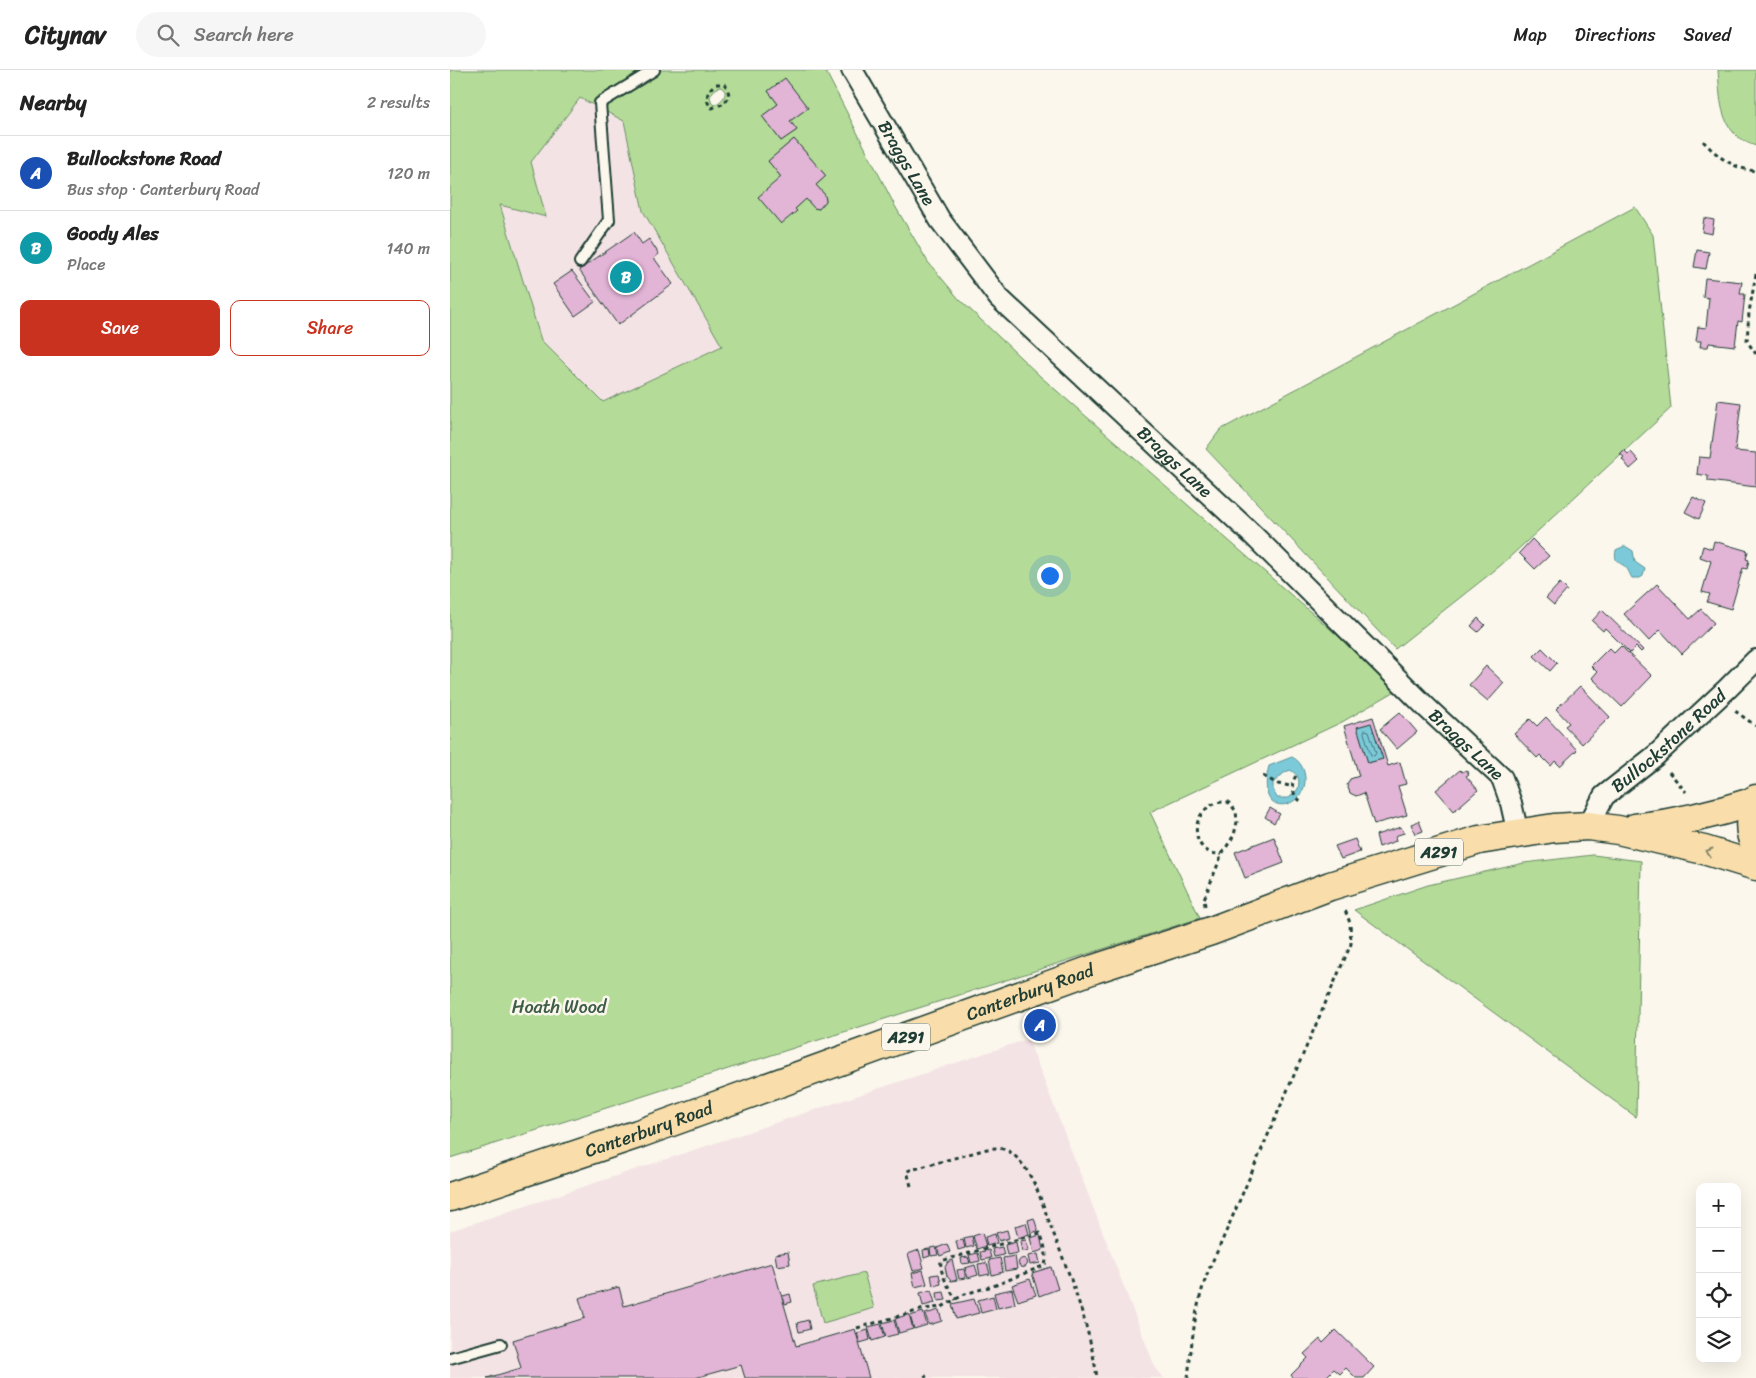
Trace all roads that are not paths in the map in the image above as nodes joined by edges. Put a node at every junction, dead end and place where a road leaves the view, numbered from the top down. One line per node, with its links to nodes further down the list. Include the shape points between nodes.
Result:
1 (654, 70): 3 (lane, via 600,103 609,220)
2 (852, 70): 8 (street, Braggs Lane, via 940,220 999,298 1254,536 1502,778)
3 (580, 262)
4 (1756, 660): 6 (street, Bullockstone Road, via 1655,756 1604,796)
5 (1755, 800): 7 (main road, Canterbury Road / A291, via 1672,823); 9 (main road, via 1750,825)
6 (1588, 826): 7 (main road, Canterbury Road / A291); 8 (main road, Canterbury Road / A291)
7 (1618, 830): 10 (main road, Canterbury Road / A291, one-way to 7)
8 (1518, 834): 11 (main road, Canterbury Road / A291, via 1479,840 1330,886 638,1134)
9 (1756, 848)
10 (1756, 866)
11 (450, 1197)
12 (501, 1344): 13 (lane)
13 (450, 1358)

